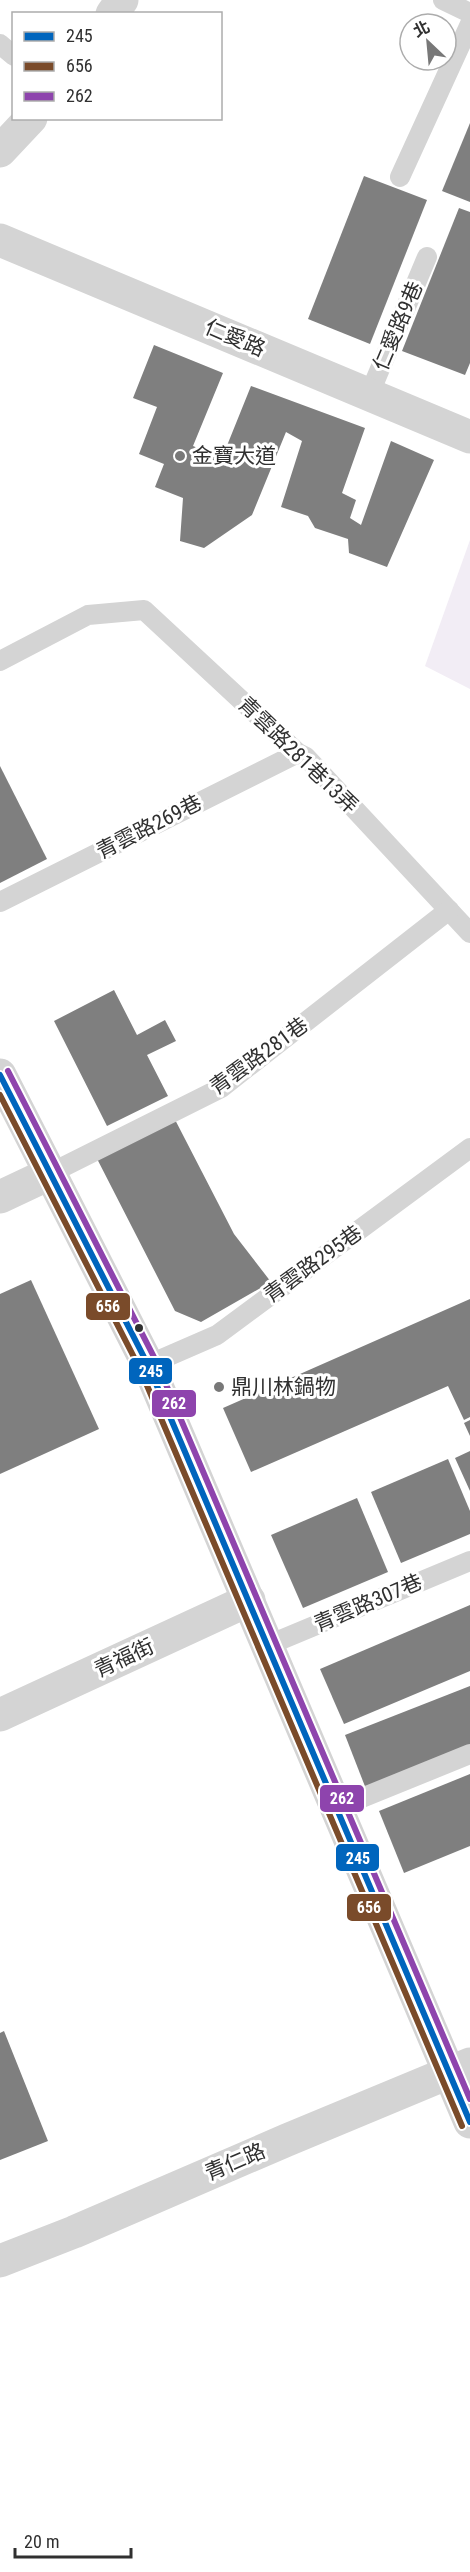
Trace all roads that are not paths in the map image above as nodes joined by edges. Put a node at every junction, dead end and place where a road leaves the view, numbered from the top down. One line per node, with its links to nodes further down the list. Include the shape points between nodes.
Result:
1 (443, 0): 2 (lane)
2 (470, 13)
3 (470, 24): 8 (lane)
4 (0, 44): 5 (lane)
5 (12, 54)
6 (29, 120): 7 (street)
7 (0, 151)
8 (400, 177)
9 (0, 240): 11 (street, 仁愛路)
10 (427, 257): 11 (lane, 仁愛路9巷)
11 (369, 395): 12 (street, 仁愛路)
12 (470, 437)
13 (0, 661): 14 (lane, 青雲路281巷13弄, via 88,615 144,610)
14 (298, 753): 15 (lane, 青雲路269巷); 16 (lane, 青雲路281巷13弄)
15 (0, 902)
16 (449, 910): 17 (lane, 青雲路281巷13弄); 20 (lane, 青雲路281巷, via 221,1088)
17 (470, 933)
18 (0, 1075): 20 (street)
19 (470, 1148): 22 (lane, 青雲路295巷, via 217,1335)
20 (51, 1173): 21 (street); 22 (street)
21 (0, 1197)
22 (148, 1365): 24 (street)
23 (470, 1561): 25 (lane, 青雲路307巷)
24 (249, 1600): 25 (street); 26 (street, 青福街)
25 (266, 1646): 28 (street)
26 (0, 1715)
27 (470, 1754): 28 (lane)
28 (337, 1808): 29 (street)
29 (460, 2069): 30 (street); 31 (street, 青仁路)
30 (470, 2122)
31 (0, 2261)

